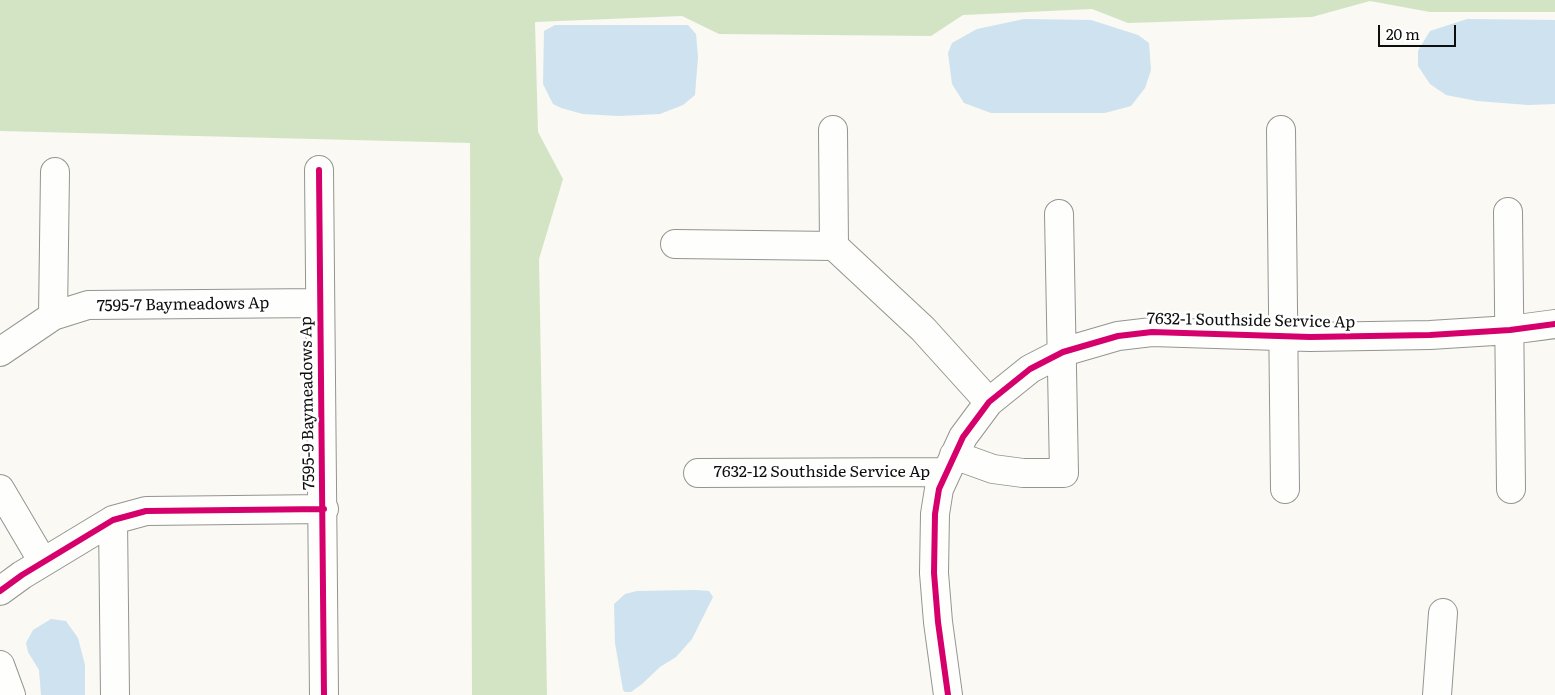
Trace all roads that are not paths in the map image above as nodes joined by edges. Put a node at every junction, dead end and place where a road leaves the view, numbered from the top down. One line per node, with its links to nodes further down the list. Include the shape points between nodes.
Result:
1 (833, 130): 8 (street)
2 (1281, 130): 13 (street)
3 (319, 170): 9 (street, 7595-9 Baymeadows Ap)
4 (55, 172): 10 (street)
5 (1508, 212): 12 (street)
6 (1059, 214): 15 (street)
7 (674, 244): 8 (street)
8 (834, 246): 16 (street, via 923,329)
9 (320, 303): 10 (street, 7595-7 Baymeadows Ap, via 88,305); 22 (street, 7595-9 Baymeadows Ap)
10 (53, 316): 14 (street, 7595-7 Baymeadows Ap)
11 (1555, 324): 12 (street, 7632-1 Southside Service Ap)
12 (1510, 330): 13 (street, 7632-1 Southside Service Ap, via 1430,335); 21 (street)
13 (1284, 336): 15 (street, 7632-1 Southside Service Ap, via 1152,332 1118,336); 20 (street)
14 (0, 352)
15 (1063, 352): 16 (street, 7632-1 Southside Service Ap, via 1030,370); 17 (street, 7632-12 Southside Service Ap, via 1064,473 1023,473)
16 (989, 402): 17 (street, 7632-1 Southside Service Ap, via 963,437)
17 (950, 463): 18 (street, 7632-12 Southside Service Ap); 31 (street, 7632-1 Southside Service Ap, via 939,489 935,514 934,573)
18 (698, 473)
19 (0, 489): 24 (street)
20 (1285, 489)
21 (1511, 489)
22 (324, 509): 23 (street, via 146,511); 30 (street, 7595-9 Baymeadows Ap)
23 (113, 520): 24 (street); 29 (street)
24 (43, 562): 25 (street)
25 (0, 591)
26 (1443, 613): 32 (street)
27 (0, 665): 28 (street)
28 (11, 695)
29 (115, 695)
30 (324, 695)
31 (948, 695)
32 (1437, 695)

